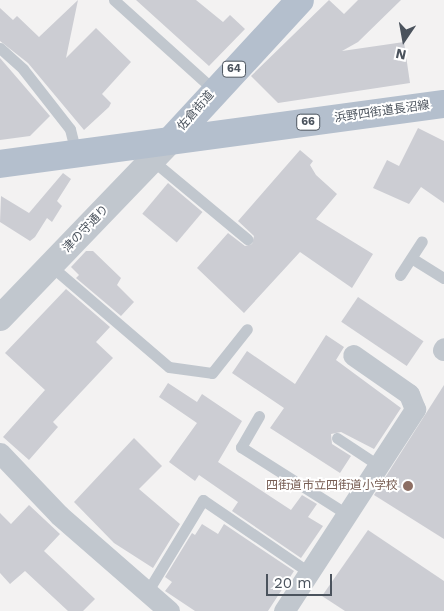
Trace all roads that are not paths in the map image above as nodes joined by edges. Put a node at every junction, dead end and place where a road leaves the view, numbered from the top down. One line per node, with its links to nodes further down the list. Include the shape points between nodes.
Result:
1 (114, 0): 4 (lane)
2 (300, 0): 4 (main road, 佐倉街道 / 64)
3 (0, 48): 7 (lane, via 22,69 70,129)
4 (214, 90): 6 (main road, 佐倉街道 / 64)
5 (444, 104): 6 (main road, 浜野四街道長沼線 / 66)
6 (171, 140): 7 (main road, 佐倉街道); 8 (street, 津の守通り)
7 (76, 153): 9 (main road, 佐倉街道)
8 (152, 160): 10 (lane); 13 (street, 津の守通り)
9 (0, 164)
10 (247, 239)
11 (422, 241): 12 (lane)
12 (413, 259): 14 (lane); 15 (lane)
13 (50, 266): 16 (street, 津の守通り); 17 (lane, via 168,368 212,373)
14 (400, 275)
15 (444, 278)
16 (0, 318)
17 (247, 329)
18 (353, 355): 22 (street, via 409,394 415,409)
19 (259, 416): 23 (lane, via 241,447)
20 (337, 438): 22 (lane)
21 (0, 453): 25 (street, via 58,515)
22 (378, 465): 23 (street)
23 (348, 515): 24 (street)
24 (310, 574): 25 (lane, via 203,500); 27 (street)
25 (146, 594): 26 (street)
26 (169, 611)
27 (284, 611)

